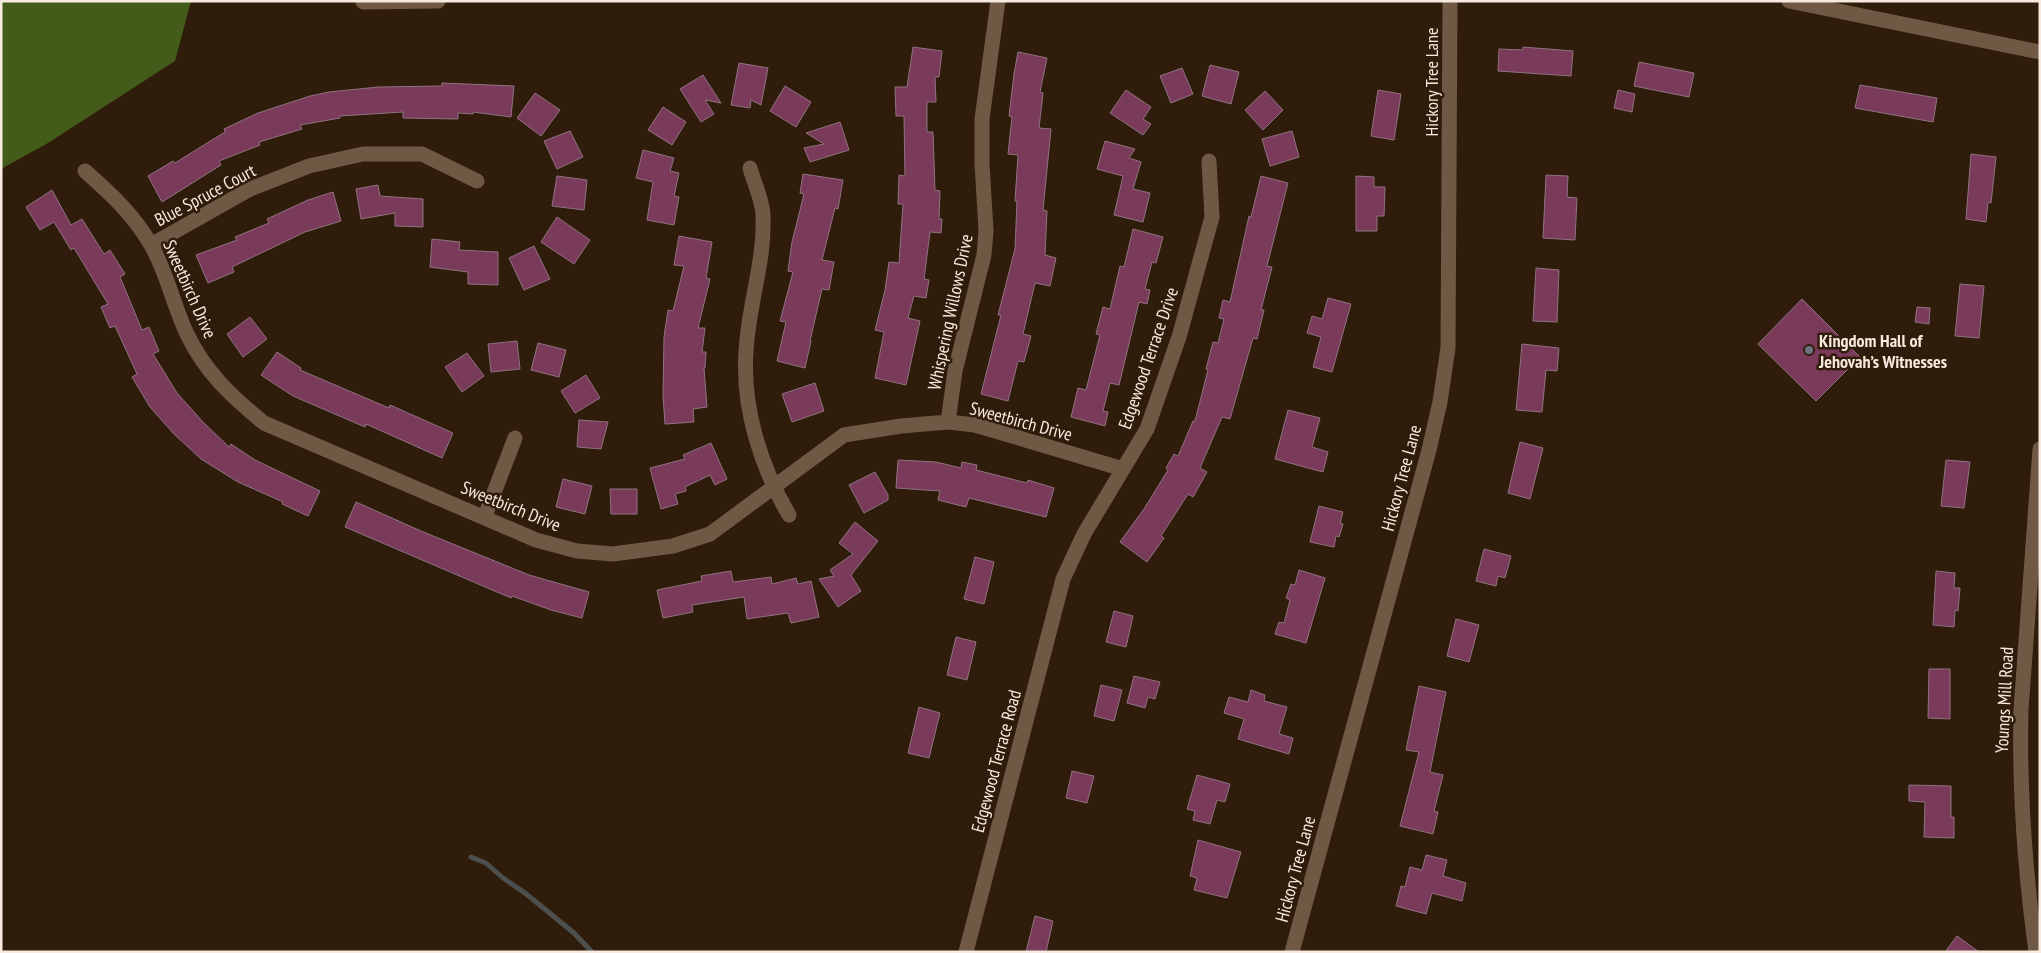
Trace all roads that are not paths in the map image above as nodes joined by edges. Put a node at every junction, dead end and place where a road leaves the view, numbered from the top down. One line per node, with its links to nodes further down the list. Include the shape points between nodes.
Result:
1 (438, 1): 5 (street)
2 (998, 1): 12 (street, Whispering Willows Drive, via 982,119 984,255 955,371)
3 (1450, 1): 21 (street, Hickory Tree Lane, via 1448,348 1440,402)
4 (1789, 1): 6 (street)
5 (362, 2)
6 (2040, 52)
7 (1209, 161): 15 (street, Edgewood Terrace Drive, via 1212,216 1179,336 1148,429)
8 (750, 168): 16 (street, via 763,214 761,257 746,352 747,390 759,454)
9 (85, 171): 11 (street, Sweetbirch Drive, via 121,203)
10 (477, 182): 11 (street, Blue Spruce Court, via 422,154 362,154 309,166 250,188)
11 (151, 245): 18 (street, Sweetbirch Drive, via 186,333 204,364 230,396 264,423)
12 (948, 422): 15 (street, Sweetbirch Drive, via 976,425); 16 (street, Sweetbirch Drive, via 844,435)
13 (515, 438): 18 (street)
14 (2040, 449): 22 (street, Youngs Mill Road, via 2020,753 2022,811)
15 (1123, 469): 19 (street, Edgewood Terrace Drive, via 1084,534)
16 (773, 489): 17 (street); 18 (street, Sweetbirch Drive, via 710,534 673,546 613,554 577,551 536,540)
17 (789, 515)
18 (485, 516)
19 (1063, 579): 20 (street, Edgewood Terrace Road)
20 (966, 952)
21 (1292, 952)
22 (2036, 952)

